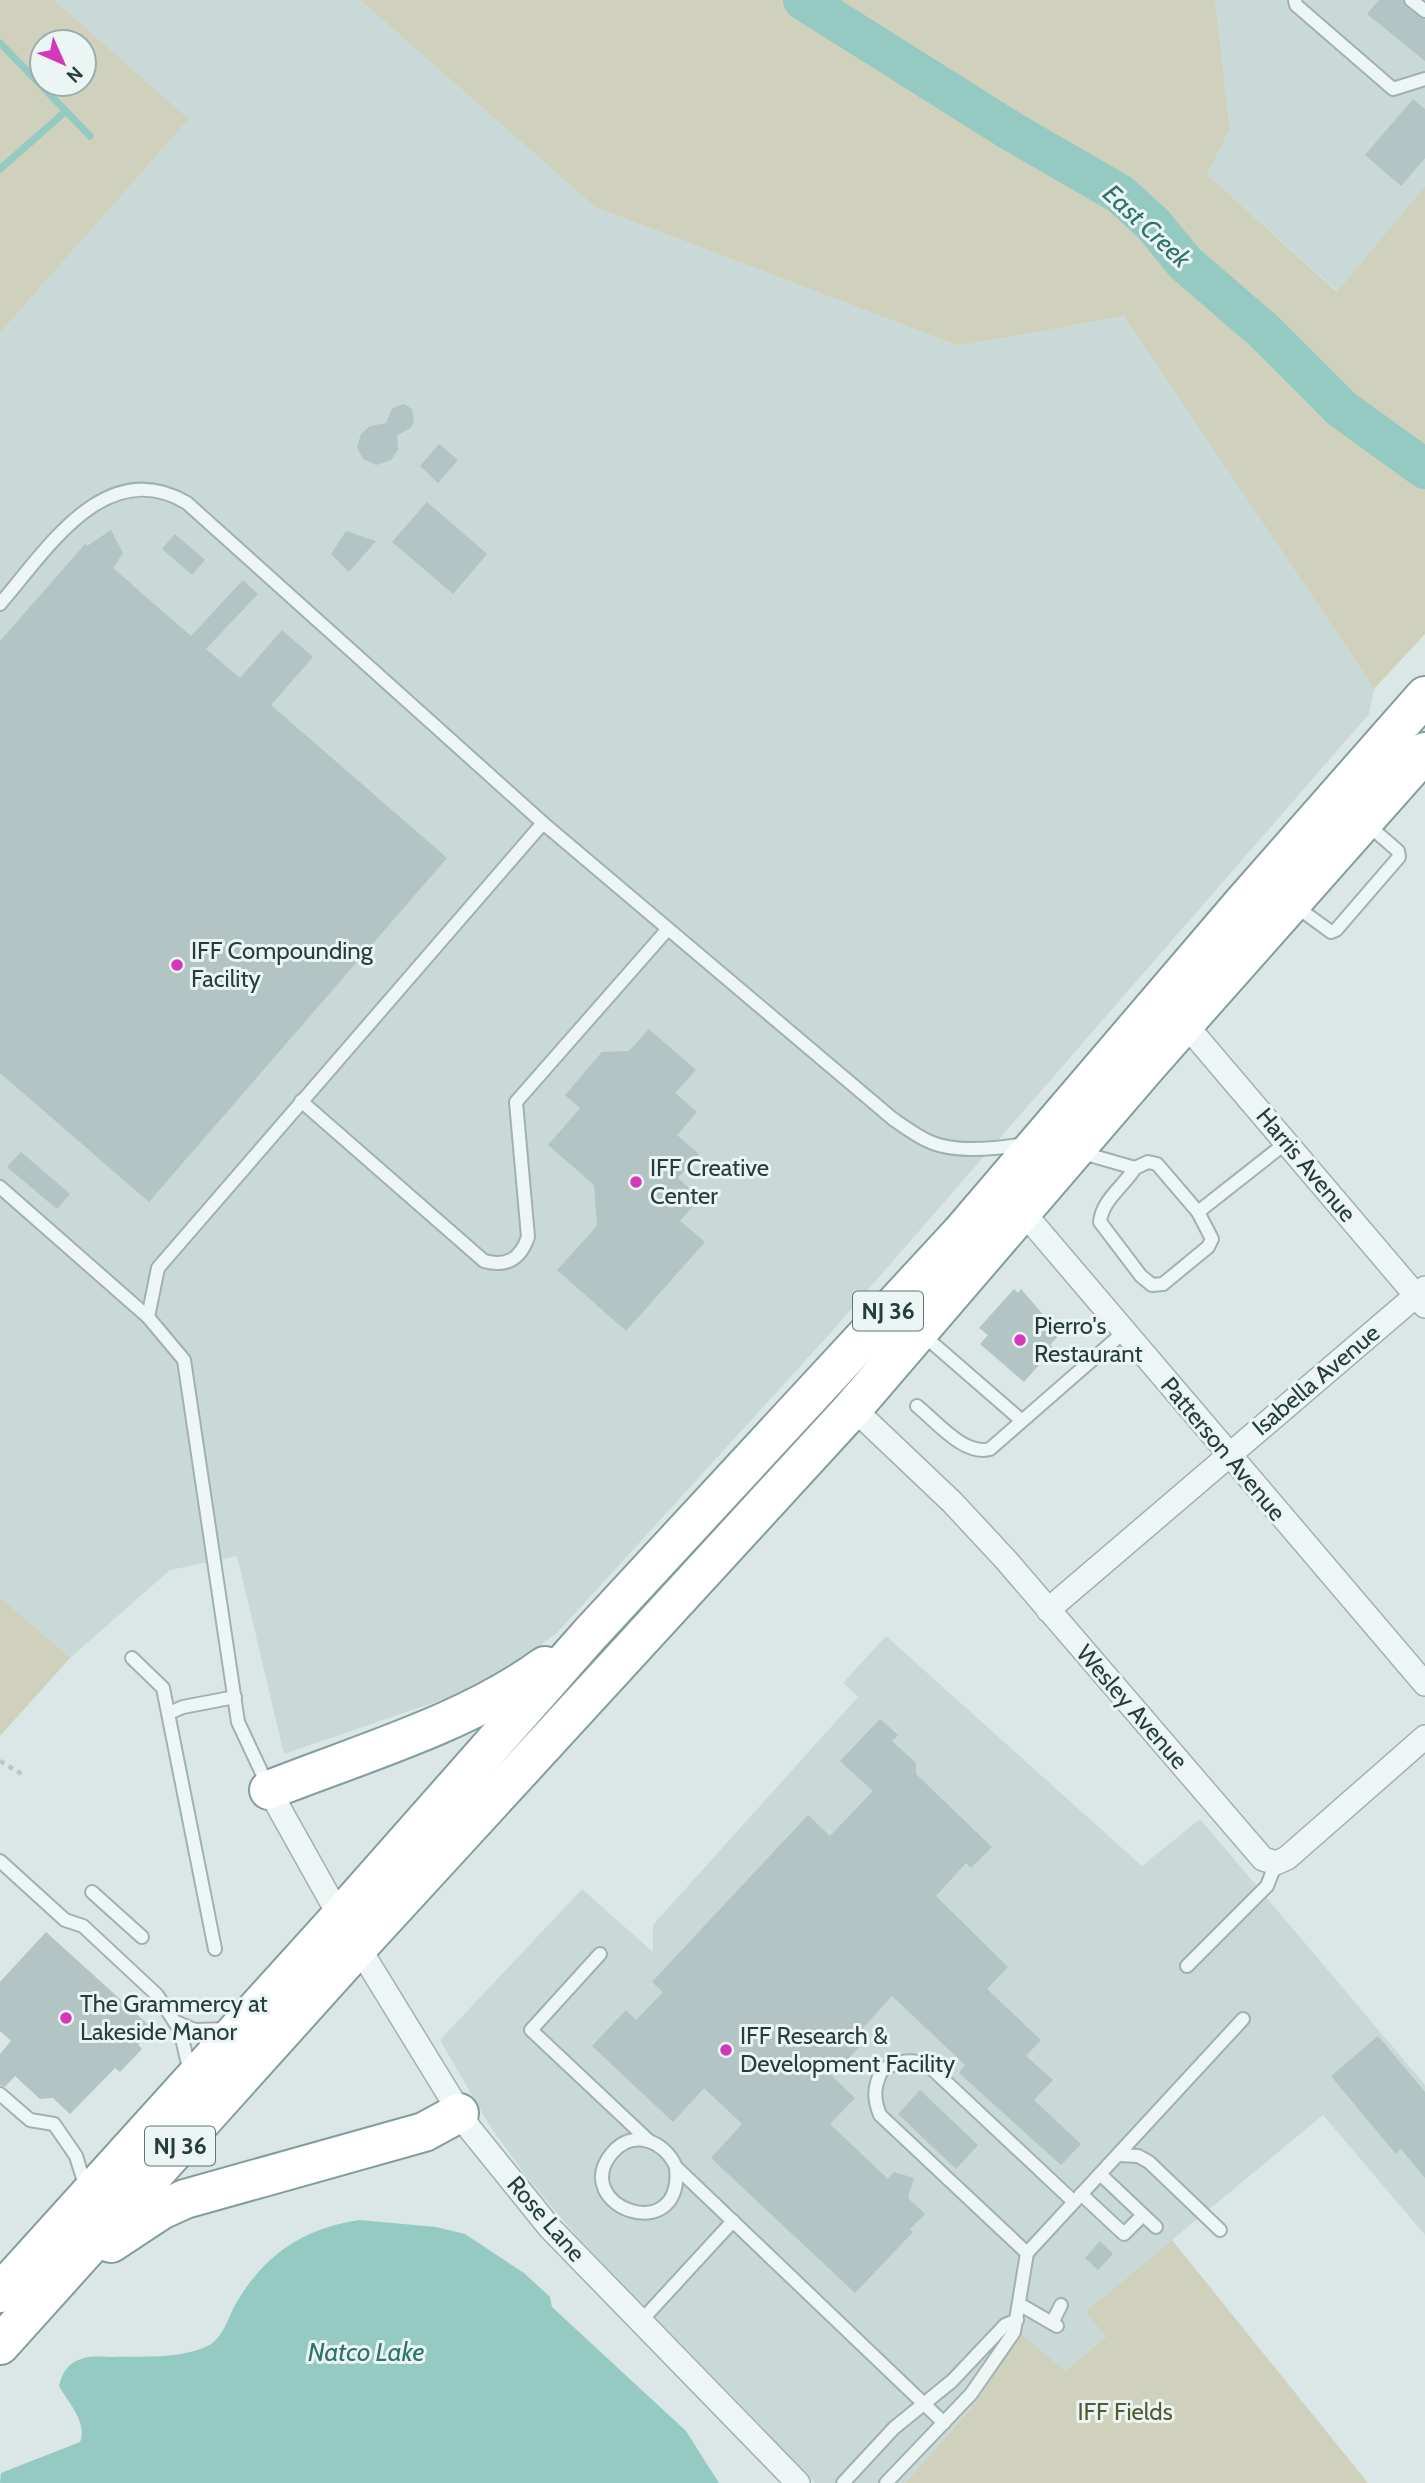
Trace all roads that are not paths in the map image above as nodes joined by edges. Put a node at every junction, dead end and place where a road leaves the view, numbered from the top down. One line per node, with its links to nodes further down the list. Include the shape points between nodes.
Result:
1 (1295, 0): 4 (lane, via 1393,89)
2 (1411, 0): 3 (lane)
3 (1425, 11)
4 (1425, 79)
5 (0, 604): 9 (lane, via 89,505 134,490 174,495)
6 (1425, 696): 15 (highway, NJ 36)
7 (1425, 752): 8 (highway, NJ 36)
8 (1364, 821): 10 (highway, NJ 36); 10 (lane, via 1399,857 1336,930 1332,932)
9 (543, 823): 11 (lane); 13 (lane)
10 (1291, 904): 12 (highway, NJ 36)
11 (667, 930): 13 (lane, via 516,1102 528,1237 523,1252 510,1262 484,1261); 15 (lane, via 892,1119 928,1142 962,1148)
12 (1186, 1025): 14 (street, Harris Avenue); 15 (highway, NJ 36)
13 (301, 1101): 21 (lane, via 158,1268)
14 (1286, 1142): 19 (lane); 20 (street, Harris Avenue)
15 (1057, 1146): 16 (lane); 18 (highway, NJ 36); 29 (highway, NJ 36, via 961,1233)
16 (1135, 1168): 19 (lane, via 1148,1162 1157,1164); 19 (lane, via 1107,1201 1100,1222 1152,1284 1163,1284 1208,1247 1212,1239)
17 (0, 1187): 21 (lane)
18 (1023, 1212): 22 (highway, NJ 36); 23 (street, Patterson Avenue)
19 (1198, 1212)
20 (1422, 1296): 27 (street, Isabella Avenue)
21 (148, 1317): 32 (lane, via 184,1360)
22 (919, 1331): 25 (highway, NJ 36); 26 (lane)
23 (1124, 1332): 26 (lane); 27 (street, Patterson Avenue)
24 (917, 1406): 26 (lane, via 978,1452 990,1449)
25 (853, 1408): 28 (street, Wesley Avenue, via 952,1502); 39 (highway, NJ 36)
26 (1021, 1420)
27 (1227, 1455): 28 (street, Isabella Avenue); 31 (street, Patterson Avenue)
28 (1048, 1610): 37 (street, Wesley Avenue, via 1255,1852)
29 (590, 1634): 35 (highway, via 514,1689); 39 (highway, NJ 36)
30 (132, 1658): 33 (lane, via 163,1688)
31 (1425, 1684)
32 (234, 1697): 33 (lane); 35 (lane, via 238,1722)
33 (169, 1713): 41 (lane)
34 (1425, 1737): 37 (street)
35 (270, 1790): 39 (street, Rose Lane)
36 (0, 1861): 45 (lane, via 65,1920 83,1926 157,1996)
37 (1276, 1863): 43 (lane, via 1267,1886)
38 (92, 1892): 40 (lane)
39 (350, 1932): 46 (highway, NJ 36); 49 (street, Rose Lane); 61 (highway, NJ 36)
40 (142, 1937)
41 (215, 1949)
42 (600, 1954): 50 (lane, via 531,2030)
43 (1187, 1966)
44 (1243, 2019): 51 (lane)
45 (176, 2022): 46 (lane, via 204,2031); 47 (lane, via 186,2046)
46 (239, 2028): 47 (highway, NJ 36)
47 (191, 2082): 54 (highway, NJ 36)
48 (0, 2094): 54 (lane, via 30,2120 54,2124 76,2156)
49 (459, 2113): 61 (highway, via 424,2132 185,2199); 66 (street, Rose Lane, via 550,2228)
50 (648, 2141): 52 (lane, via 663,2147); 52 (lane, via 629,2141 610,2155 603,2179 612,2202 634,2214 659,2209 675,2191)
51 (1118, 2155): 53 (lane); 59 (lane, via 1149,2162)
52 (676, 2167): 57 (lane)
53 (1100, 2174): 55 (lane); 56 (lane)
54 (89, 2195): 62 (highway, NJ 36)
55 (1078, 2198): 56 (lane, via 1124,2234); 60 (lane); 60 (lane, via 928,2065 903,2061 883,2070 874,2091 880,2115)
56 (1143, 2214): 58 (lane)
57 (733, 2221): 66 (lane); 68 (lane)
58 (1156, 2227)
59 (1220, 2230)
60 (1027, 2253): 63 (lane)
61 (70, 2268): 67 (highway, NJ 36)
62 (0, 2293)
63 (1019, 2304): 64 (lane, via 1055,2324); 65 (lane)
64 (1061, 2305)
65 (1017, 2320): 68 (lane, via 1005,2325); 69 (lane, via 1014,2332 971,2393)
66 (641, 2321): 70 (street, Rose Lane)
67 (0, 2345)
68 (924, 2404): 69 (lane); 71 (lane, via 894,2428)
69 (944, 2423): 72 (lane)
70 (798, 2483)
71 (843, 2483)
72 (886, 2483)

